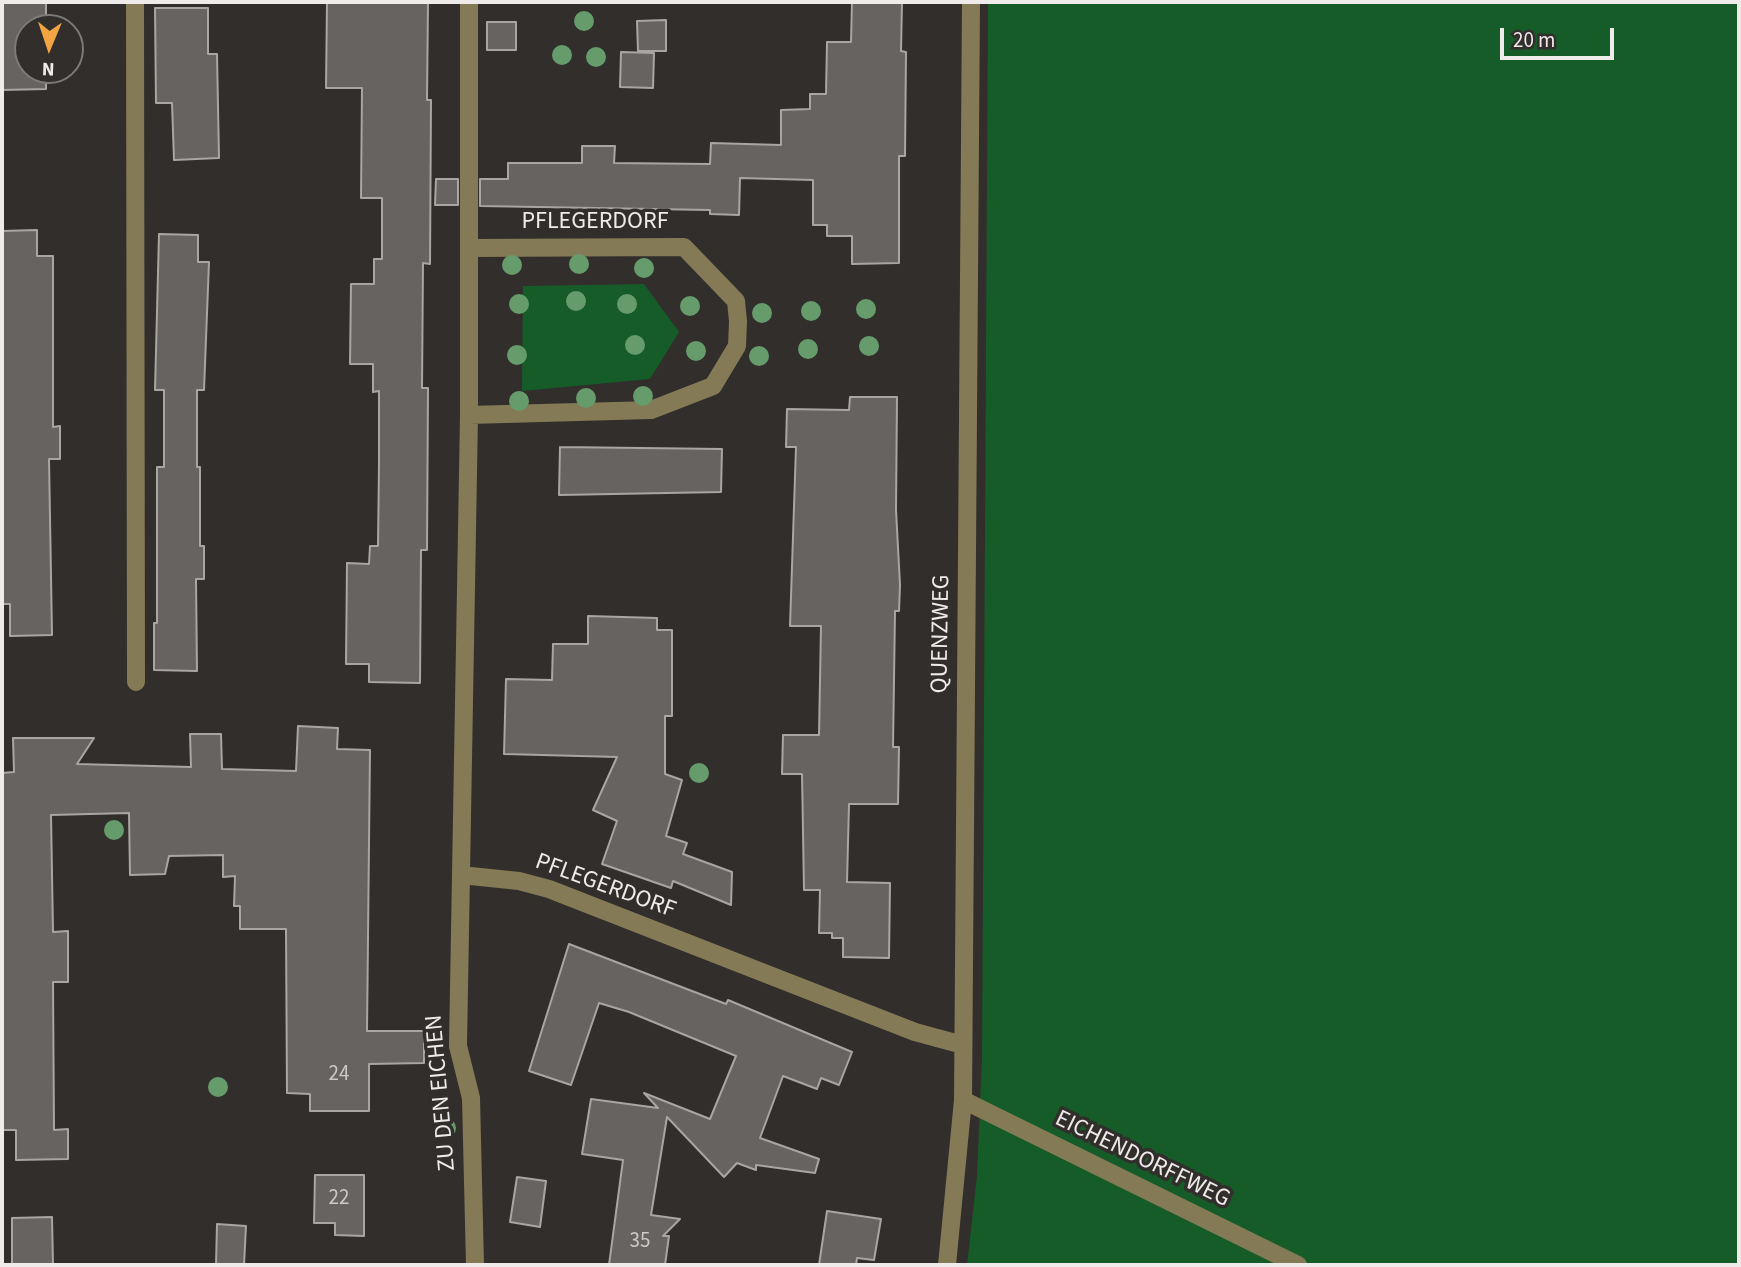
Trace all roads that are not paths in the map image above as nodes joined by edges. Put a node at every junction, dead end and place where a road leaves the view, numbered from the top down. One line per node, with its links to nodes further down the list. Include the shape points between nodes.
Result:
1 (135, 2): 6 (street)
2 (469, 2): 4 (street)
3 (971, 2): 8 (street, QUENZWEG)
4 (469, 248): 5 (street); 5 (street, PFLEGERDORF, via 684,247 736,301 738,321 737,346 713,386 651,410)
5 (469, 415): 7 (street)
6 (136, 682)
7 (461, 875): 8 (street, PFLEGERDORF, via 549,889 915,1032); 10 (street, ZU DEN EICHEN, via 458,1046 471,1098)
8 (963, 1045): 9 (street, QUENZWEG)
9 (963, 1100): 11 (street, QUENZWEG); 12 (street, EICHENDORFFWEG)
10 (475, 1265)
11 (947, 1265)
12 (1298, 1265)

